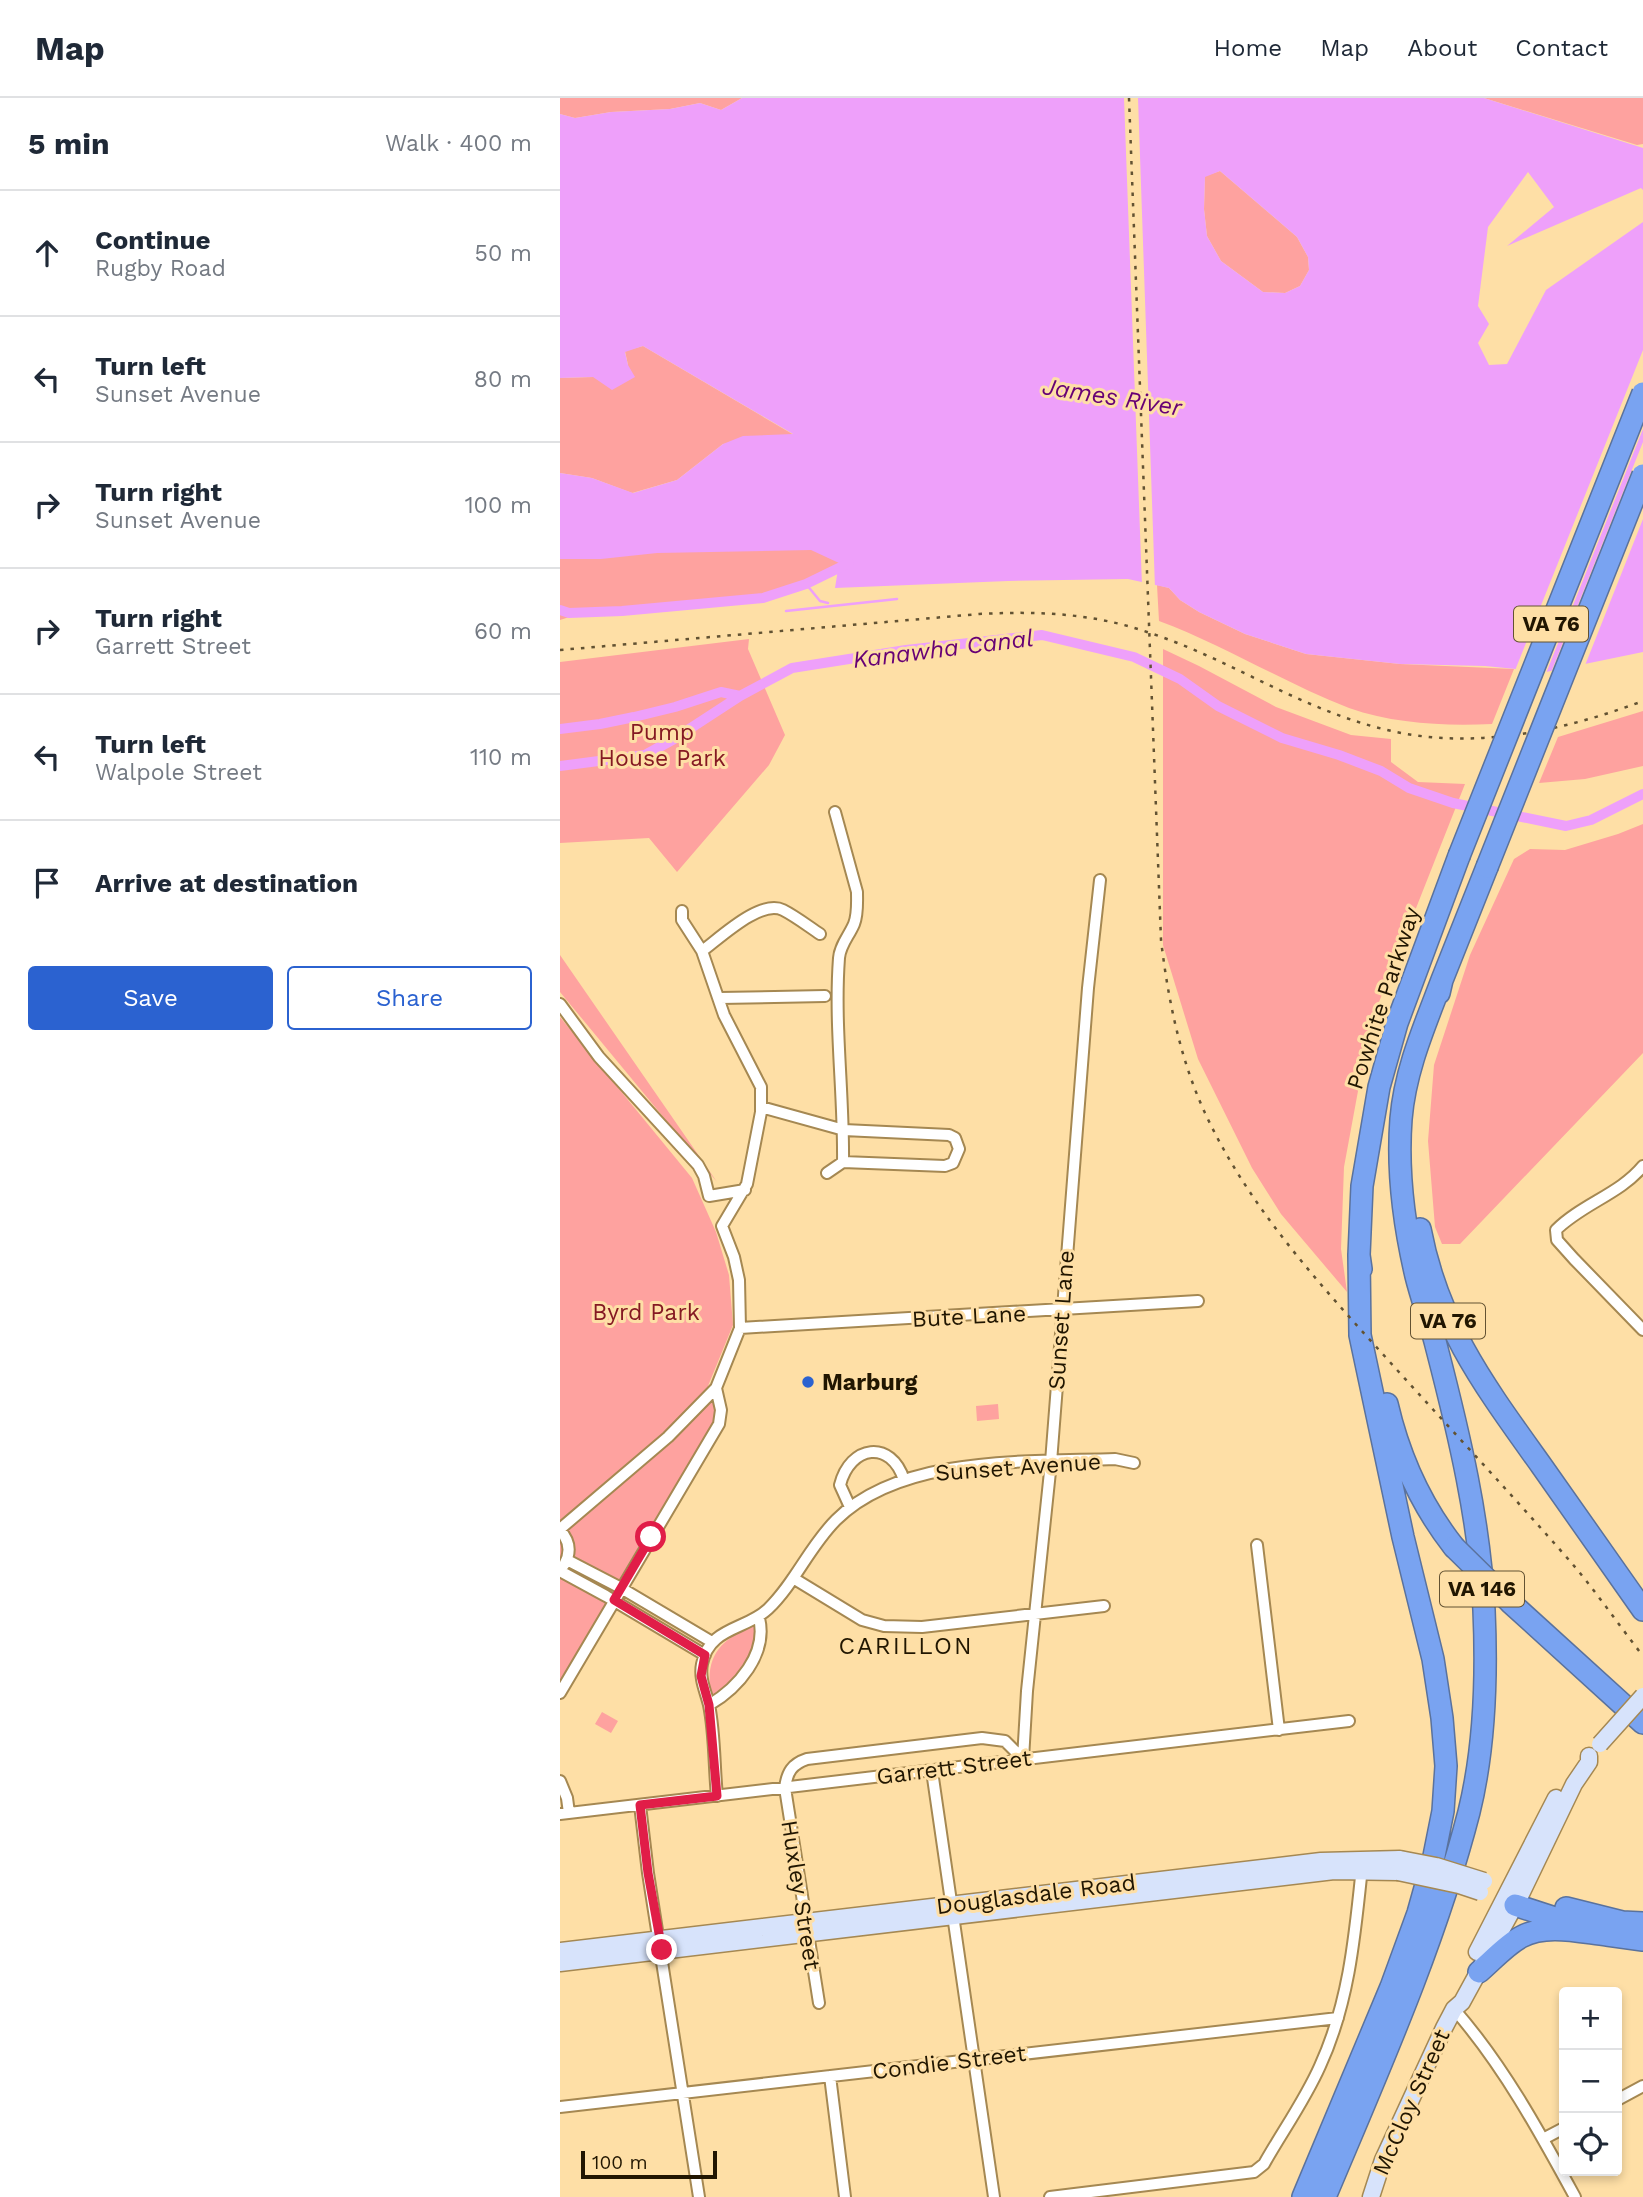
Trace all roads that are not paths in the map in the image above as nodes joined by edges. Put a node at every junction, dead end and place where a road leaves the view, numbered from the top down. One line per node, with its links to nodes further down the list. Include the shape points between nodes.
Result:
1 (1643, 393): 18 (highway, Powhite Parkway / VA 76, bridge, via 1397,1023 1379,1087 1362,1186)
2 (1643, 475): 8 (highway, VA 76, bridge)
3 (835, 812): 13 (street, via 857,892 854,924 839,955)
4 (1100, 880): 20 (street, Sunset Lane)
5 (682, 911): 7 (street, via 682,920)
6 (820, 934): 7 (street, via 770,907)
7 (702, 951): 10 (street)
8 (1443, 980): 35 (highway, VA 76, via 1415,1105 1412,1162 1421,1235 1438,1294 1482,1382); 75 (highway, VA 146, via 1413,1054 1401,1118 1400,1162 1407,1236 1465,1467 1476,1536 1485,1689 1479,1753 1469,1810 1432,1930)
9 (825, 996): 10 (street)
10 (720, 998): 12 (street, via 757,1076)
11 (560, 1004): 17 (street, via 599,1057 698,1166 709,1196)
12 (761, 1107): 13 (street); 17 (street)
13 (844, 1130): 14 (street); 14 (street, via 949,1135 960,1149 953,1163 945,1166)
14 (844, 1162): 16 (street)
15 (1643, 1166): 22 (street, via 1634,1177 1556,1230 1558,1240 1574,1259)
16 (827, 1173)
17 (744, 1190): 21 (street, via 722,1226 739,1280)
18 (1359, 1255): 44 (highway, Powhite Parkway / VA 76, bridge, via 1367,1316 1389,1411 1402,1454 1434,1522 1511,1603); 80 (highway, VA 146, via 1360,1335 1433,1659 1446,1766 1438,1833 1418,1913)
19 (1198, 1301): 20 (street, Bute Lane)
20 (1061, 1311): 21 (street, Bute Lane); 24 (street, Sunset Lane)
21 (740, 1328): 23 (street)
22 (1643, 1330)
23 (716, 1388): 28 (street, via 668,1437); 32 (street, via 719,1424)
24 (1051, 1462): 25 (street, Sunset Avenue, via 1115,1459); 26 (street, Sunset Avenue, via 963,1466); 36 (street, Sunset Lane)
25 (1134, 1463)
26 (904, 1480): 27 (street, Sunset Avenue); 27 (street, Sunset Avenue, via 895,1462 877,1451 853,1459 840,1485)
27 (850, 1507): 31 (street, Sunset Avenue, via 804,1558)
28 (560, 1530): 30 (street, via 569,1546)
29 (1257, 1545): 45 (street)
30 (562, 1567): 32 (street); 33 (street)
31 (793, 1578): 36 (street, via 862,1620 884,1626 922,1627); 37 (street, Sunset Avenue)
32 (621, 1588): 33 (street); 38 (street)
33 (614, 1600): 39 (street); 40 (street)
34 (1104, 1606): 36 (street)
35 (1643, 1610)
36 (1034, 1615): 46 (street, Sunset Lane)
37 (759, 1618): 38 (street, Sunset Avenue, via 729,1629); 42 (street, via 759,1639 744,1676)
38 (712, 1642): 39 (street)
39 (705, 1655): 42 (street, via 701,1676)
40 (560, 1693)
41 (1643, 1696): 54 (street, bridge, via 1594,1750)
42 (709, 1705): 50 (street)
43 (1349, 1721): 45 (street, Garrett Street)
44 (1643, 1723)
45 (1279, 1730): 46 (street, Garrett Street)
46 (1023, 1759): 47 (street, Garrett Street); 49 (street, via 1005,1741 993,1738 886,1748 797,1762)
47 (932, 1770): 49 (street, Garrett Street); 55 (street)
48 (560, 1781): 52 (street, via 566,1798)
49 (785, 1788): 50 (street, Garrett Street); 57 (street, Huxley Street)
50 (717, 1796): 51 (street, Garrett Street)
51 (640, 1805): 52 (street, Garrett Street); 60 (street)
52 (564, 1813)
53 (1362, 1865): 54 (street, Douglasdale Road, bridge, via 1399,1866); 55 (street, Douglasdale Road, via 1321,1861); 66 (street, via 1350,1972)
54 (1512, 1898): 56 (highway); 58 (highway); 63 (street, McCloy Street); 65 (street, McCloy Street, via 1454,1997)
55 (952, 1910): 57 (street, Douglasdale Road); 67 (street)
56 (1643, 1923)
57 (805, 1928): 60 (street, Douglasdale Road); 64 (street, Huxley Street)
58 (1607, 1935): 59 (highway); 63 (highway, via 1531,1932)
59 (1643, 1940)
60 (661, 1945): 61 (street, Douglasdale Road); 62 (street, Douglasdale Road); 70 (street)
61 (560, 1951)
62 (560, 1963)
63 (1479, 1972): 65 (street, McCloy Street)
64 (819, 2003)
65 (1454, 2009): 74 (street, via 1485,2044); 81 (street, McCloy Street, via 1383,2160)
66 (1338, 2018): 67 (street, Condie Street); 79 (street, via 1320,2067 1264,2164 1254,2172)
67 (974, 2059): 68 (street, Condie Street); 78 (street)
68 (830, 2076): 70 (street, Condie Street); 77 (street)
69 (1643, 2086): 71 (street)
70 (683, 2093): 72 (street, Condie Street); 76 (street)
71 (1622, 2097)
72 (560, 2107)
73 (1559, 2131): 74 (street)
74 (1544, 2139): 82 (street)
75 (1327, 2194)
76 (699, 2197)
77 (845, 2197)
78 (994, 2197)
79 (1050, 2197)
80 (1303, 2197)
81 (1371, 2197)
82 (1575, 2197)

